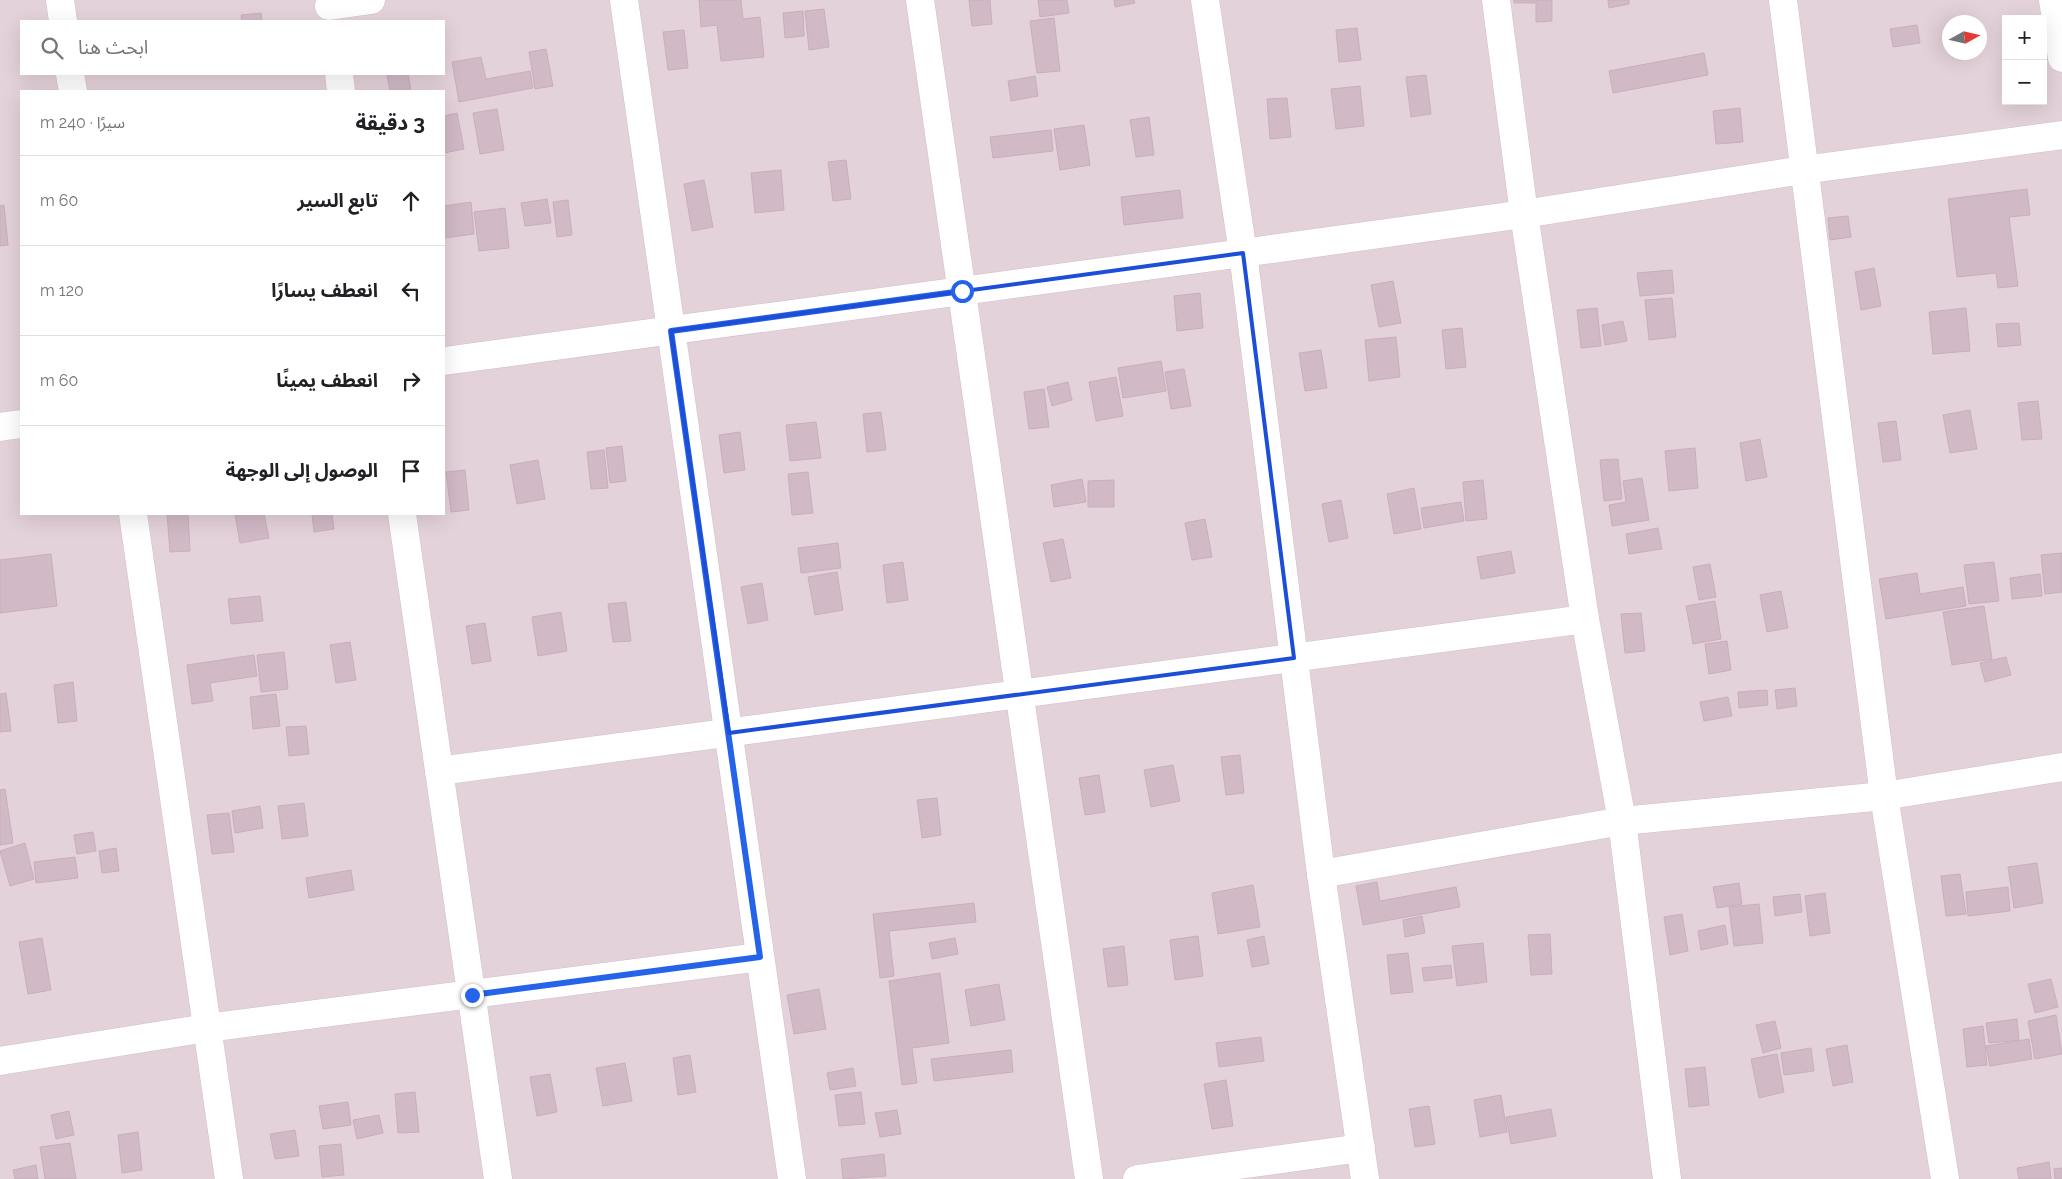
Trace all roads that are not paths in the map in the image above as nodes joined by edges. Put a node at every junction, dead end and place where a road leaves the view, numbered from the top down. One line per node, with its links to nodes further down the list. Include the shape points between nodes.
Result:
1 (60, 0): 10 (street)
2 (371, 0): 9 (street)
3 (624, 0): 21 (street)
4 (920, 0): 20 (street)
5 (1205, 0): 19 (street)
6 (1496, 0): 18 (street)
7 (1782, 0): 17 (street)
8 (2053, 0): 11 (street)
9 (330, 9)
10 (63, 20)
11 (2062, 58)
12 (70, 75): 14 (street)
13 (339, 75): 15 (street)
14 (73, 90)
15 (341, 90)
16 (2062, 135): 17 (street)
17 (1803, 170): 18 (street); 33 (street)
18 (1524, 214): 19 (street); 27 (street)
19 (1243, 253): 20 (street); 28 (street)
20 (962, 291): 21 (street); 29 (street)
21 (671, 331): 22 (street); 30 (street)
22 (445, 361)
23 (20, 424): 24 (street)
24 (0, 427)
25 (134, 515): 38 (street)
26 (402, 515): 32 (street)
27 (1585, 619): 28 (street); 34 (street)
28 (1294, 658): 29 (street); 35 (street)
29 (1019, 694): 30 (street); 44 (street)
30 (729, 733): 32 (street); 36 (street)
31 (2062, 767): 33 (street)
32 (439, 772): 37 (street)
33 (1884, 796): 34 (street); 48 (street)
34 (1622, 821): 35 (street); 47 (street)
35 (1321, 874): 40 (street)
36 (760, 957): 37 (street); 43 (street)
37 (472, 995): 38 (street); 42 (street)
38 (207, 1028): 39 (street); 41 (street)
39 (0, 1061)
40 (1361, 1148): 45 (street); 46 (street)
41 (229, 1179)
42 (498, 1179)
43 (792, 1179)
44 (1089, 1179)
45 (1137, 1179)
46 (1366, 1179)
47 (1667, 1179)
48 (1945, 1179)

